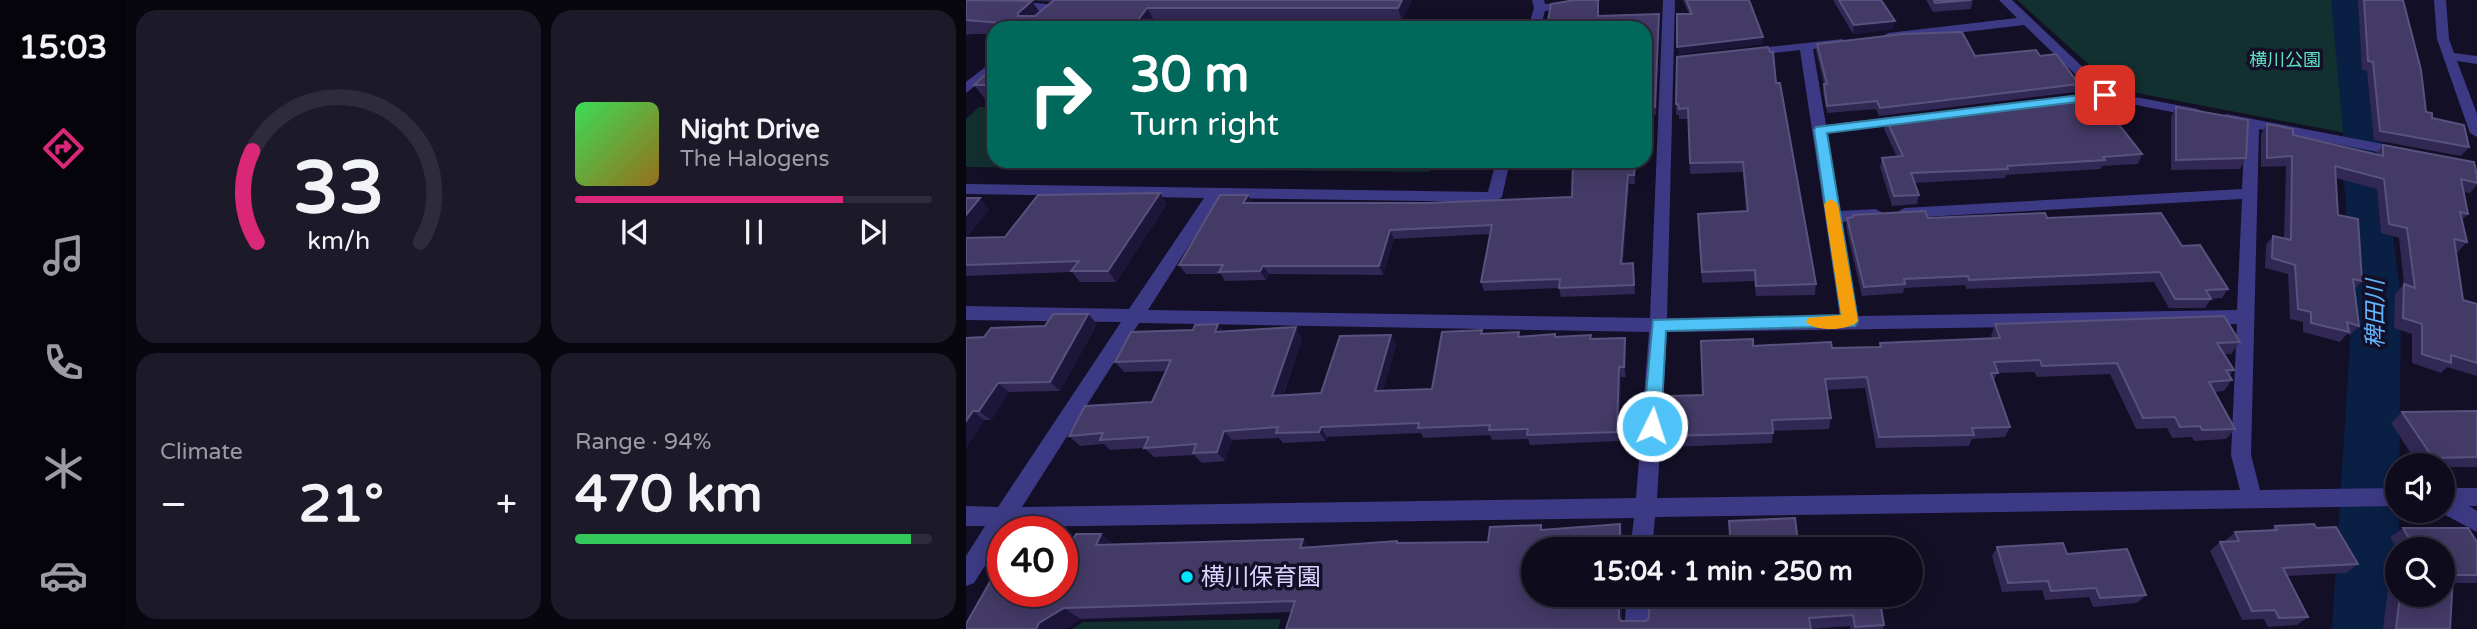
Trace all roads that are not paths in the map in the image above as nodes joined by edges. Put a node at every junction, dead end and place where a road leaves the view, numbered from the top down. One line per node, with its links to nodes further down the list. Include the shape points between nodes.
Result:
1 (968, 0): 8 (street)
2 (1067, 0): 8 (street)
3 (1595, 0): 7 (street)
4 (1669, 0): 35 (street, via 1676,61)
5 (2005, 0): 10 (street)
6 (2440, 0): 15 (street)
7 (1539, 4)
8 (1057, 9): 9 (street)
9 (1043, 21)
10 (2027, 21): 11 (street); 19 (street)
11 (1875, 38)
12 (1847, 41): 13 (street)
13 (1806, 46): 14 (street); 23 (street)
14 (1738, 54)
15 (2448, 57): 16 (street); 24 (street)
16 (2477, 60)
17 (987, 70): 18 (street)
18 (969, 84)
19 (2105, 95): 20 (street); 22 (street)
20 (2051, 102)
21 (1915, 118): 23 (street)
22 (2252, 123): 25 (street); 29 (street)
23 (1820, 130): 30 (street)
24 (2477, 133)
25 (2417, 155)
26 (1501, 168): 28 (street, via 1494,197)
27 (966, 188): 28 (street)
28 (1215, 192): 32 (street)
29 (2250, 194): 30 (street); 33 (street)
30 (1833, 217): 34 (street)
31 (966, 313): 32 (street)
32 (1135, 316): 35 (street); 43 (street)
33 (2245, 317): 34 (street); 36 (street, via 2241,455)
34 (1850, 321): 35 (street)
35 (1658, 325): 40 (street)
36 (2252, 497): 37 (street); 40 (street)
37 (2385, 497)
38 (2455, 497): 39 (street)
39 (2477, 497)
40 (1645, 508): 44 (street); 47 (street)
41 (2455, 510): 46 (street)
42 (966, 516): 45 (street)
43 (1004, 516)
44 (1074, 516)
45 (987, 517)
46 (2477, 522)
47 (1642, 537)
48 (987, 542): 49 (street)
49 (966, 575)
50 (1637, 607): 51 (street)
51 (1636, 629)

